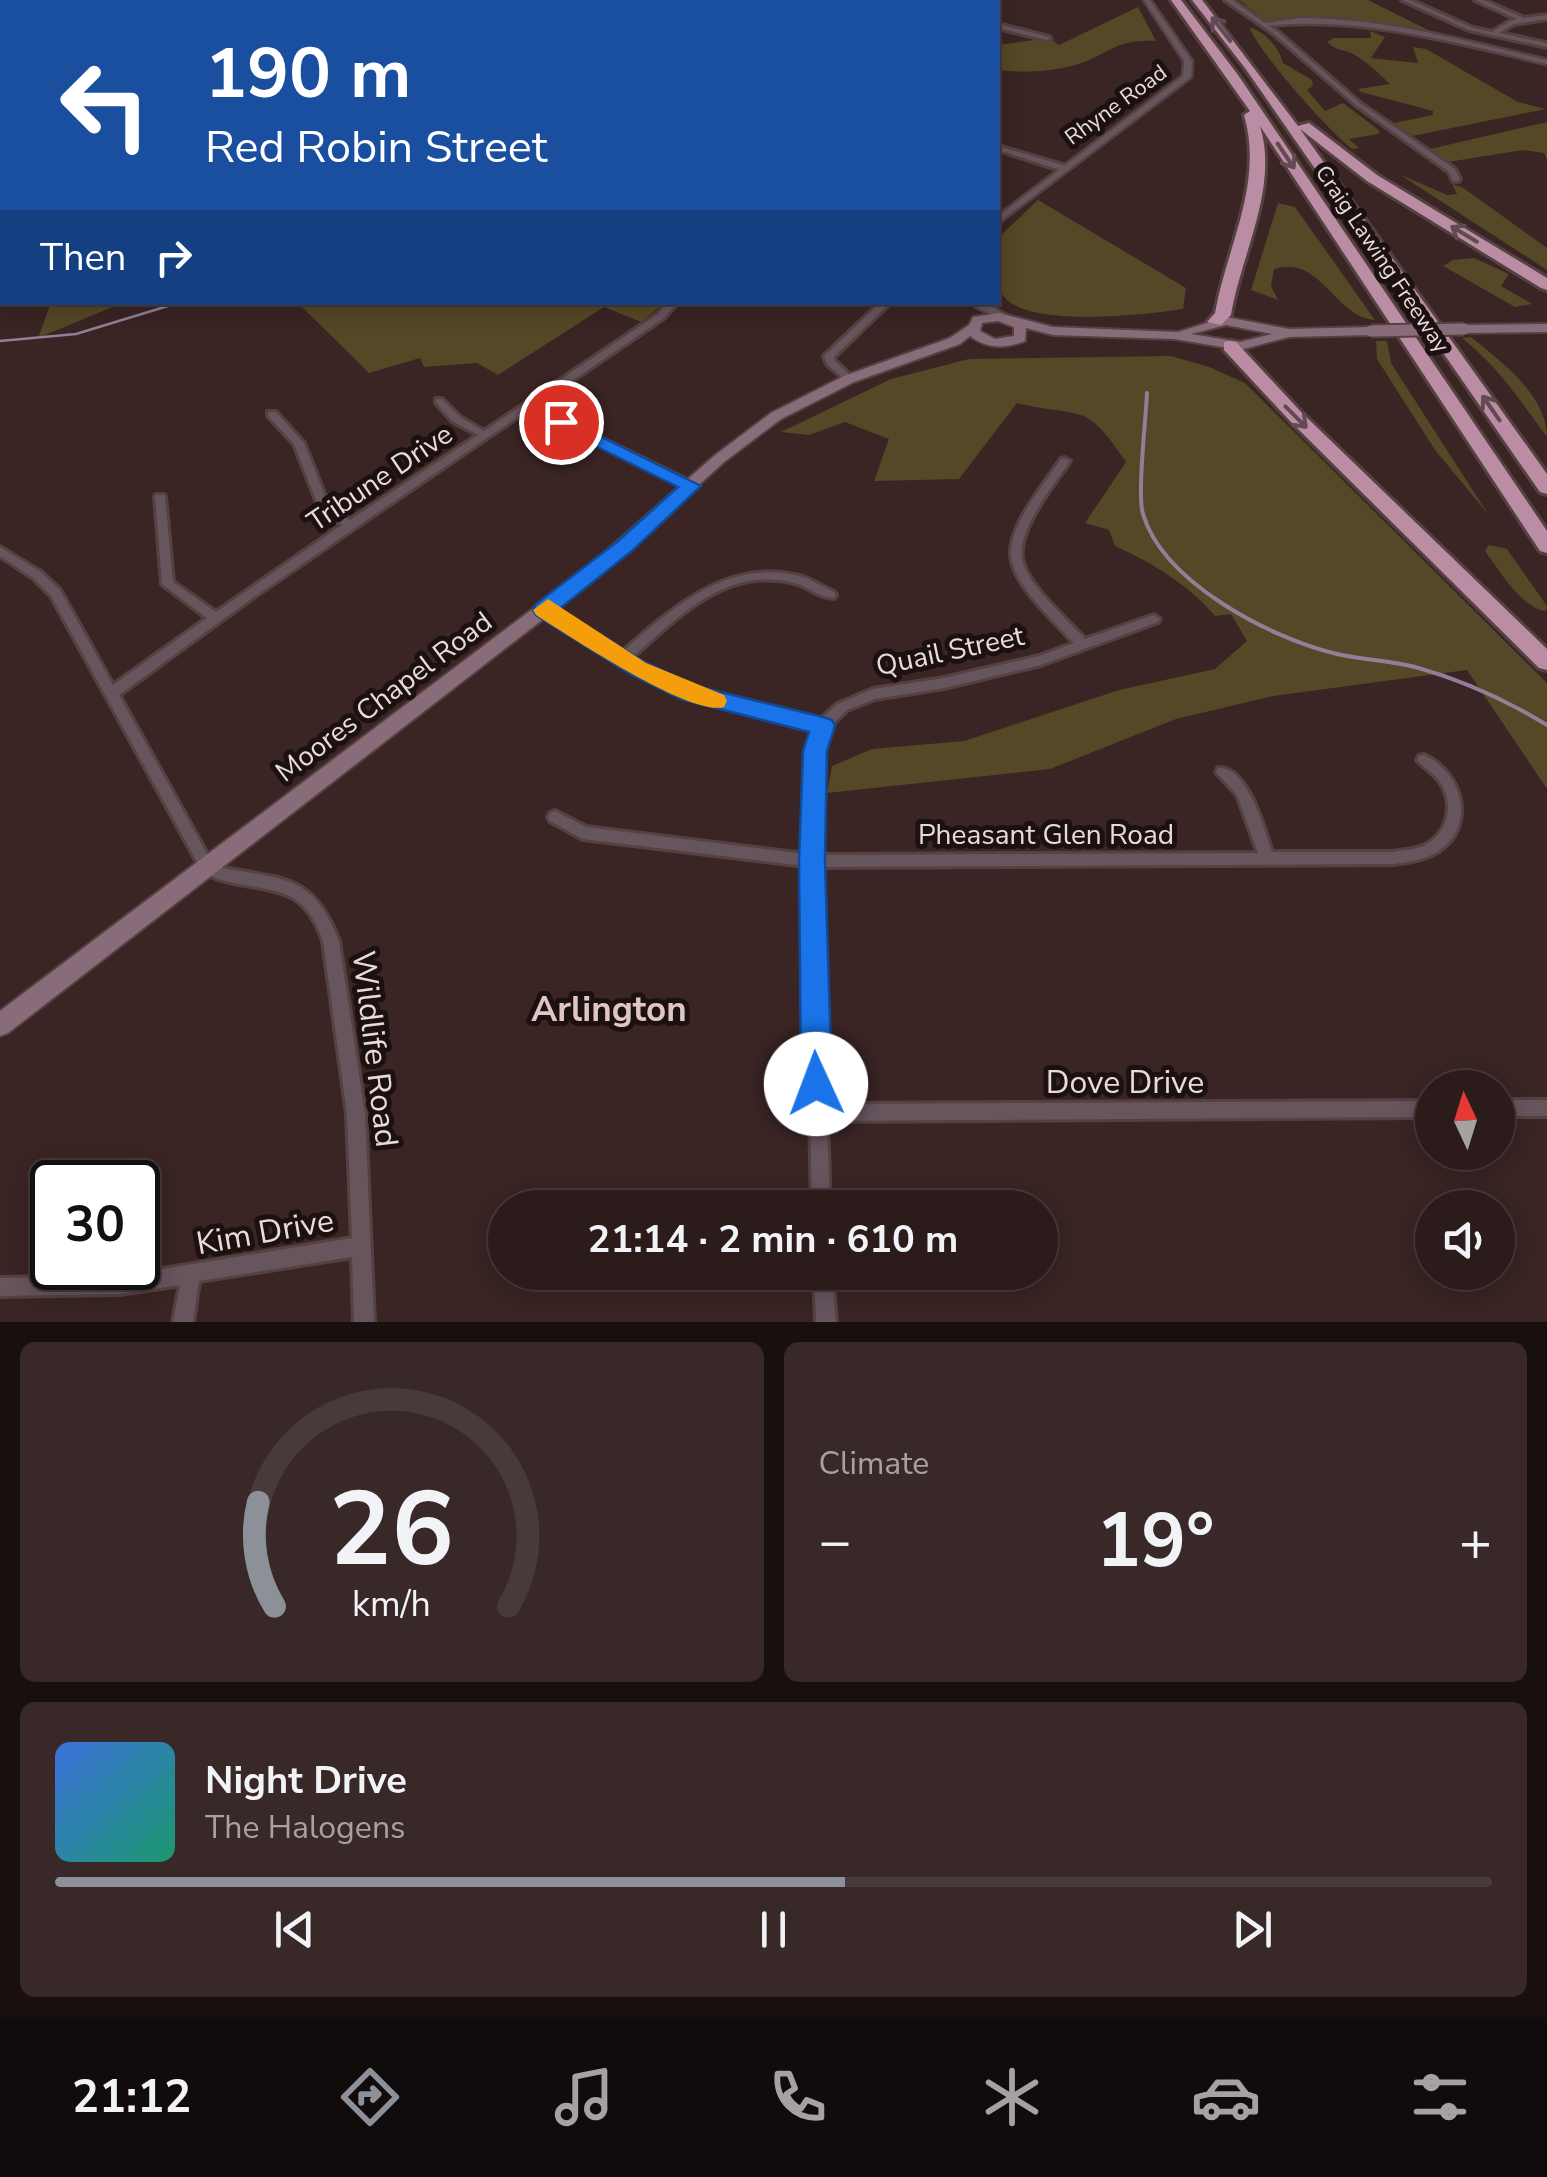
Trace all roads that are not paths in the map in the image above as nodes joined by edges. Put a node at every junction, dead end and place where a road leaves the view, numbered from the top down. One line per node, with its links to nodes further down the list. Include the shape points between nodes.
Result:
1 (1148, 0): 18 (street, Rhyne Road, via 1188,61 1187,78)
2 (1176, 0): 16 (highway, Craig Lawing Freeway)
3 (1197, 0): 15 (highway, Craig Lawing Freeway, one-way to 3)
4 (1228, 0): 9 (street)
5 (1405, 0): 11 (street)
6 (1478, 0): 8 (street)
7 (1547, 17): 8 (street)
8 (1522, 20): 11 (street)
9 (1261, 25): 14 (street, via 1345,22); 19 (street)
10 (1000, 26): 12 (street)
11 (1493, 34): 13 (street)
12 (1047, 38)
13 (1547, 45)
14 (1547, 62)
15 (1249, 66): 21 (highway, one-way to 15, via 1332,151); 44 (highway, Craig Lawing Freeway, one-way to 15)
16 (1232, 75): 28 (highway, via 1258,136 1260,166 1222,315); 47 (highway, Craig Lawing Freeway, one-way to 47)
17 (1000, 149): 18 (street)
18 (1063, 168): 20 (street, Rhyne Road)
19 (1456, 179)
20 (1000, 218)
21 (1547, 286)
22 (671, 305): 39 (street, Tribune Drive)
23 (884, 305): 37 (street, via 829,356)
24 (980, 305): 27 (street)
25 (982, 305): 26 (street)
26 (1011, 320): 27 (main road); 30 (main road); 33 (main road, via 1022,329)
27 (974, 324): 34 (main road, Moores Chapel Road); 35 (main road, via 976,336)
28 (1210, 325): 31 (main road); 32 (main road); 36 (main road)
29 (1543, 327): 31 (main road, bridge)
30 (1053, 331): 32 (main road); 33 (main road)
31 (1288, 333): 36 (main road, via 1248,346)
32 (1174, 335): 36 (main road)
33 (1020, 338): 35 (main road, Moores Chapel Road)
34 (955, 341): 35 (main road, Moores Chapel Road); 37 (main road, Moores Chapel Road)
35 (990, 342)
36 (1222, 343): 55 (highway, one-way to 55)
37 (849, 379): 43 (main road, Moores Chapel Road, via 776,416)
38 (438, 401): 41 (street)
39 (529, 407): 41 (street, Tribune Drive); 43 (street)
40 (272, 414): 46 (street, via 299,443 324,508)
41 (485, 435): 46 (street, Tribune Drive)
42 (1065, 461): 53 (street, via 1022,524 1014,558)
43 (691, 486): 50 (main road, Moores Chapel Road)
44 (1547, 488)
45 (160, 497): 51 (street, via 168,584)
46 (350, 525): 51 (street, Tribune Drive)
47 (1547, 546)
48 (0, 551): 56 (street, via 56,593)
49 (830, 595): 54 (street, via 787,578 729,581 693,598)
50 (544, 610): 54 (street); 63 (main road, Moores Chapel Road)
51 (214, 617): 56 (street, Tribune Drive)
52 (1154, 619): 53 (street, Quail Street)
53 (1083, 646): 57 (street, Quail Street, via 965,679 872,694 842,707)
54 (623, 659): 57 (street, via 706,698)
55 (1547, 662)
56 (112, 693): 63 (street)
57 (823, 726): 62 (street, via 815,751)
58 (1424, 760): 61 (street, Pheasant Glen Road, via 1445,776 1455,799 1452,825 1432,848 1393,858)
59 (1223, 772): 61 (street, via 1243,792)
60 (555, 817): 62 (street, Pheasant Glen Road, via 584,833)
61 (1268, 860): 62 (street, Pheasant Glen Road)
62 (812, 861): 68 (street)
63 (207, 867): 64 (main road, Moores Chapel Road); 70 (street, Wildlife Road, via 302,894 324,916 356,1114)
64 (0, 1025)
65 (1515, 1108): 66 (street)
66 (1547, 1108)
67 (1415, 1110): 68 (street, Dove Drive)
68 (817, 1114): 69 (street)
69 (820, 1190)
70 (362, 1246): 71 (street, Kim Drive); 75 (street, Wildlife Road)
71 (191, 1276): 72 (street, Kim Drive); 74 (street)
72 (0, 1287)
73 (824, 1290): 76 (street)
74 (183, 1322)
75 (364, 1322)
76 (826, 1322)

